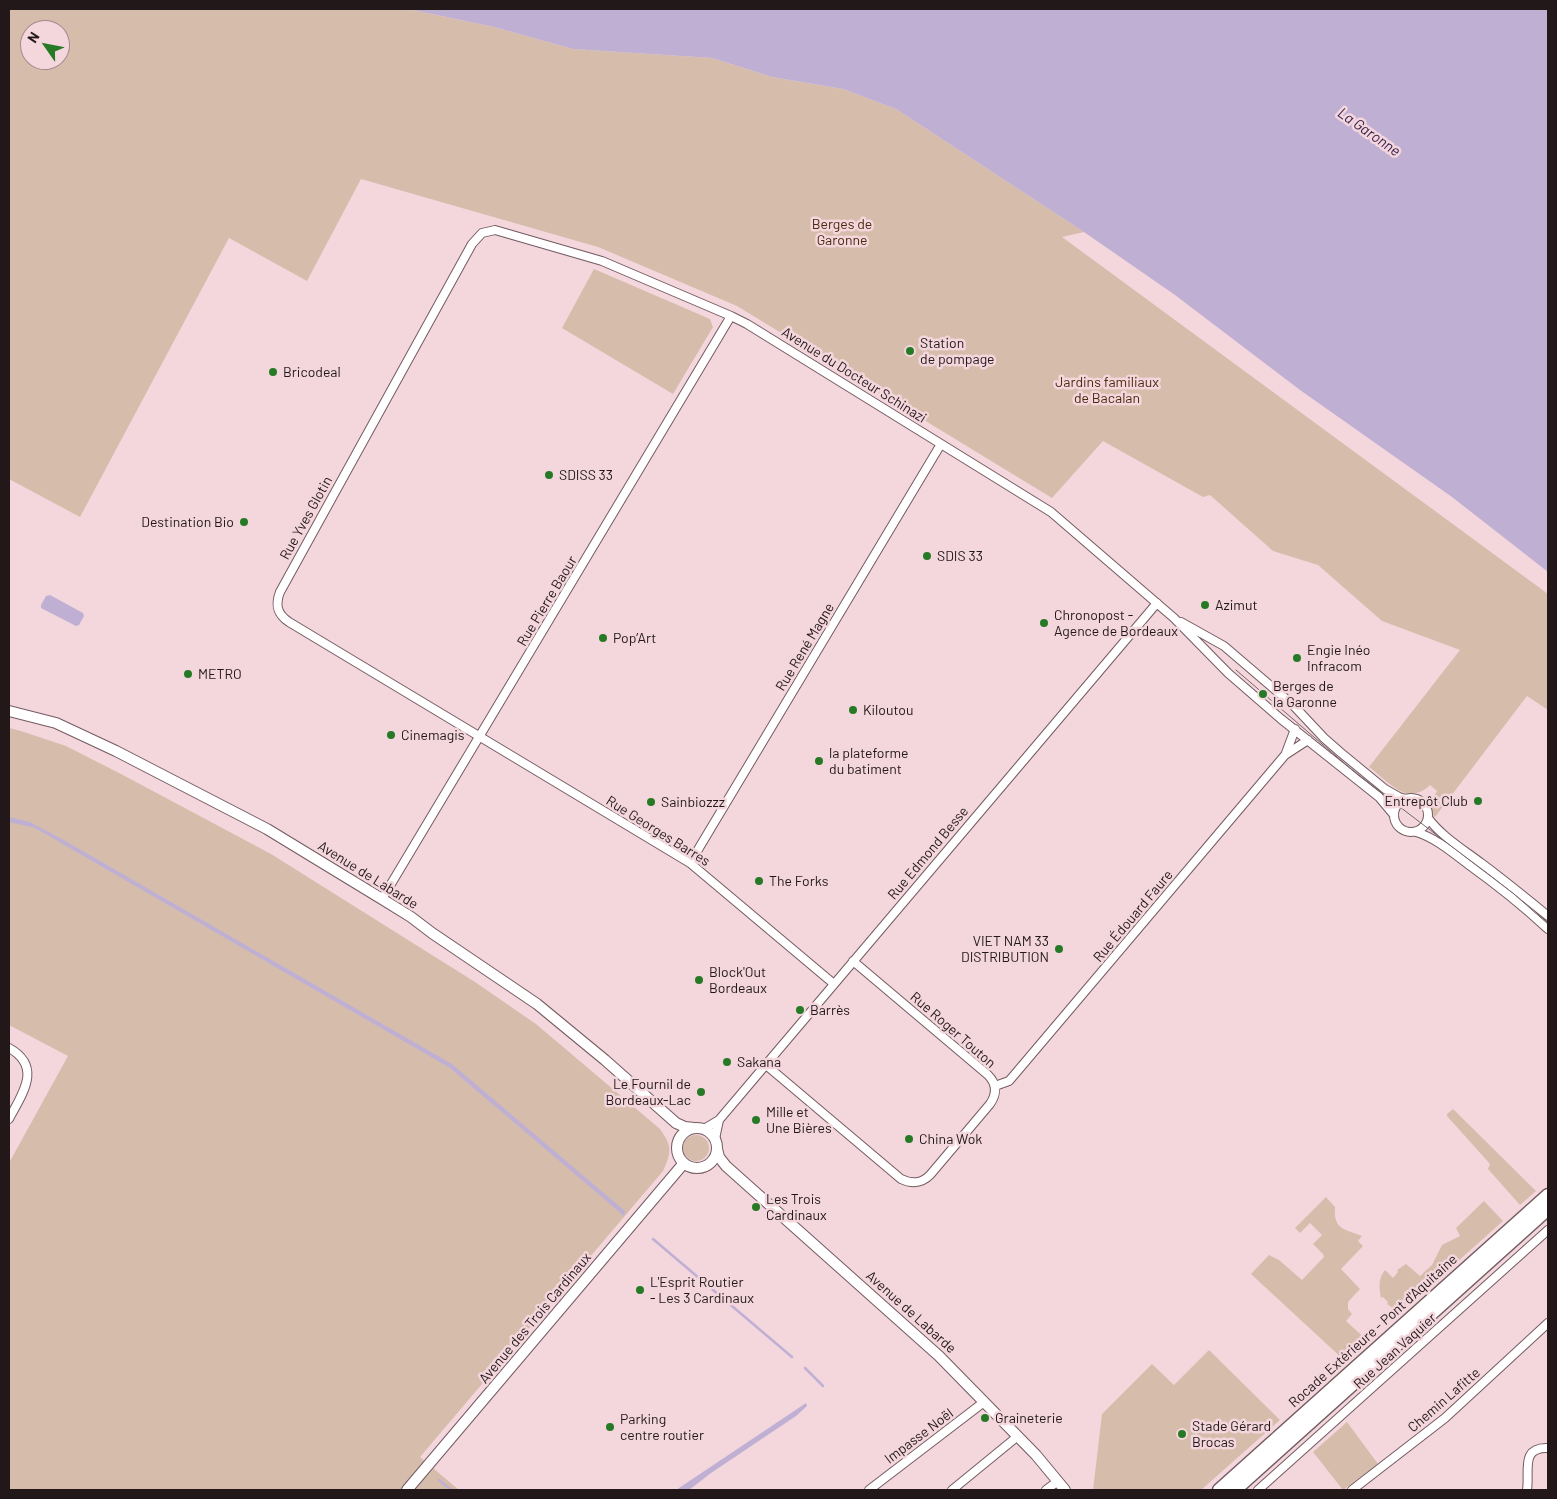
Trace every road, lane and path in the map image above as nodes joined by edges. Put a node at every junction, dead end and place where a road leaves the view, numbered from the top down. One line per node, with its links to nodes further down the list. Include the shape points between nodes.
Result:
1 (482, 232): 2 (street, Avenue du Docteur Schinazi, via 495,230 602,261); 8 (street, Rue Yves Glotin, via 467,253 276,603 279,614 289,622)
2 (731, 316): 3 (street, Avenue du Docteur Schinazi); 8 (street, Rue Pierre Baour)
3 (941, 444): 4 (street, Avenue du Docteur Schinazi, via 1051,512); 15 (street, Rue René Magne)
4 (1157, 603): 5 (street, Avenue du Docteur Schinazi); 19 (street, Rue Edmond Besse)
5 (1174, 618): 7 (street, Avenue du Docteur Schinazi, via 1228,673); 11 (street, Avenue du Docteur Schinazi, via 1224,646 1293,705 1340,752 1385,789)
6 (9, 711): 16 (main road, Avenue de Labarde, via 56,723 116,751 281,837)
7 (1295, 729): 9 (street, Avenue du Docteur Schinazi); 10 (street, Rue Édouard Faure)
8 (480, 737): 15 (street, Rue Georges Barres); 16 (street, Rue Pierre Baour)
9 (1308, 740): 10 (street, Rue Édouard Faure); 12 (street, Avenue du Docteur Schinazi, via 1379,797)
10 (1285, 755): 23 (street, Rue Édouard Faure, via 1009,1081)
11 (1406, 799): 12 (street, via 1397,805); 13 (street, via 1422,802)
12 (1394, 815): 14 (street, via 1400,829)
13 (1428, 818): 14 (street, via 1425,826); 17 (street, via 1435,827)
14 (1416, 832): 18 (street, via 1458,856)
15 (690, 863): 20 (street, Rue Georges Barres)
16 (382, 899): 26 (main road, Avenue de Labarde, via 537,1004)
17 (1548, 916)
18 (1548, 929)
19 (853, 961): 20 (street, Rue Edmond Besse); 23 (street, Rue Roger Touton, via 988,1075)
20 (834, 984): 22 (street, Rue Edmond Besse)
21 (9, 1048): 24 (street, via 24,1063 28,1079)
22 (766, 1065): 23 (street, Rue Roger Touton, via 901,1179 913,1183 925,1180 958,1142 990,1104); 25 (street, Rue Edmond Besse)
23 (995, 1086)
24 (9, 1119)
25 (719, 1120): 27 (street, Rue Edmond Besse); 29 (street, Rue Edmond Besse)
26 (676, 1124): 27 (main road, Avenue de Labarde); 28 (main road)
27 (699, 1128): 28 (main road, via 685,1132); 29 (main road)
28 (679, 1140): 30 (main road, via 678,1152)
29 (716, 1144): 31 (main road, via 714,1158); 32 (main road, Avenue de Labarde)
30 (684, 1163): 31 (main road, via 697,1168); 41 (main road, Avenue des Trois Cardinaux)
31 (707, 1165): 32 (main road)
32 (726, 1166): 37 (main road, Avenue de Labarde, via 939,1356)
33 (1548, 1195): 46 (highway, Rocade Extérieure - Pont d'Aquitaine)
34 (1548, 1209): 47 (highway)
35 (1548, 1230): 48 (street, Rue Jean Vaquier)
36 (1548, 1323): 49 (street, Chemin Lafitte, via 1445,1418)
37 (984, 1402): 38 (main road, Avenue de Labarde); 42 (street, Impasse Noël)
38 (1018, 1436): 40 (main road, Avenue de Labarde); 43 (street)
39 (1548, 1448): 50 (street, via 1532,1452 1528,1460)
40 (1058, 1481): 44 (street); 45 (main road, Avenue de Labarde)
41 (407, 1490)
42 (869, 1490)
43 (952, 1490)
44 (1046, 1490)
45 (1065, 1490)
46 (1219, 1490)
47 (1235, 1490)
48 (1258, 1490)
49 (1352, 1490)
50 (1527, 1490)

